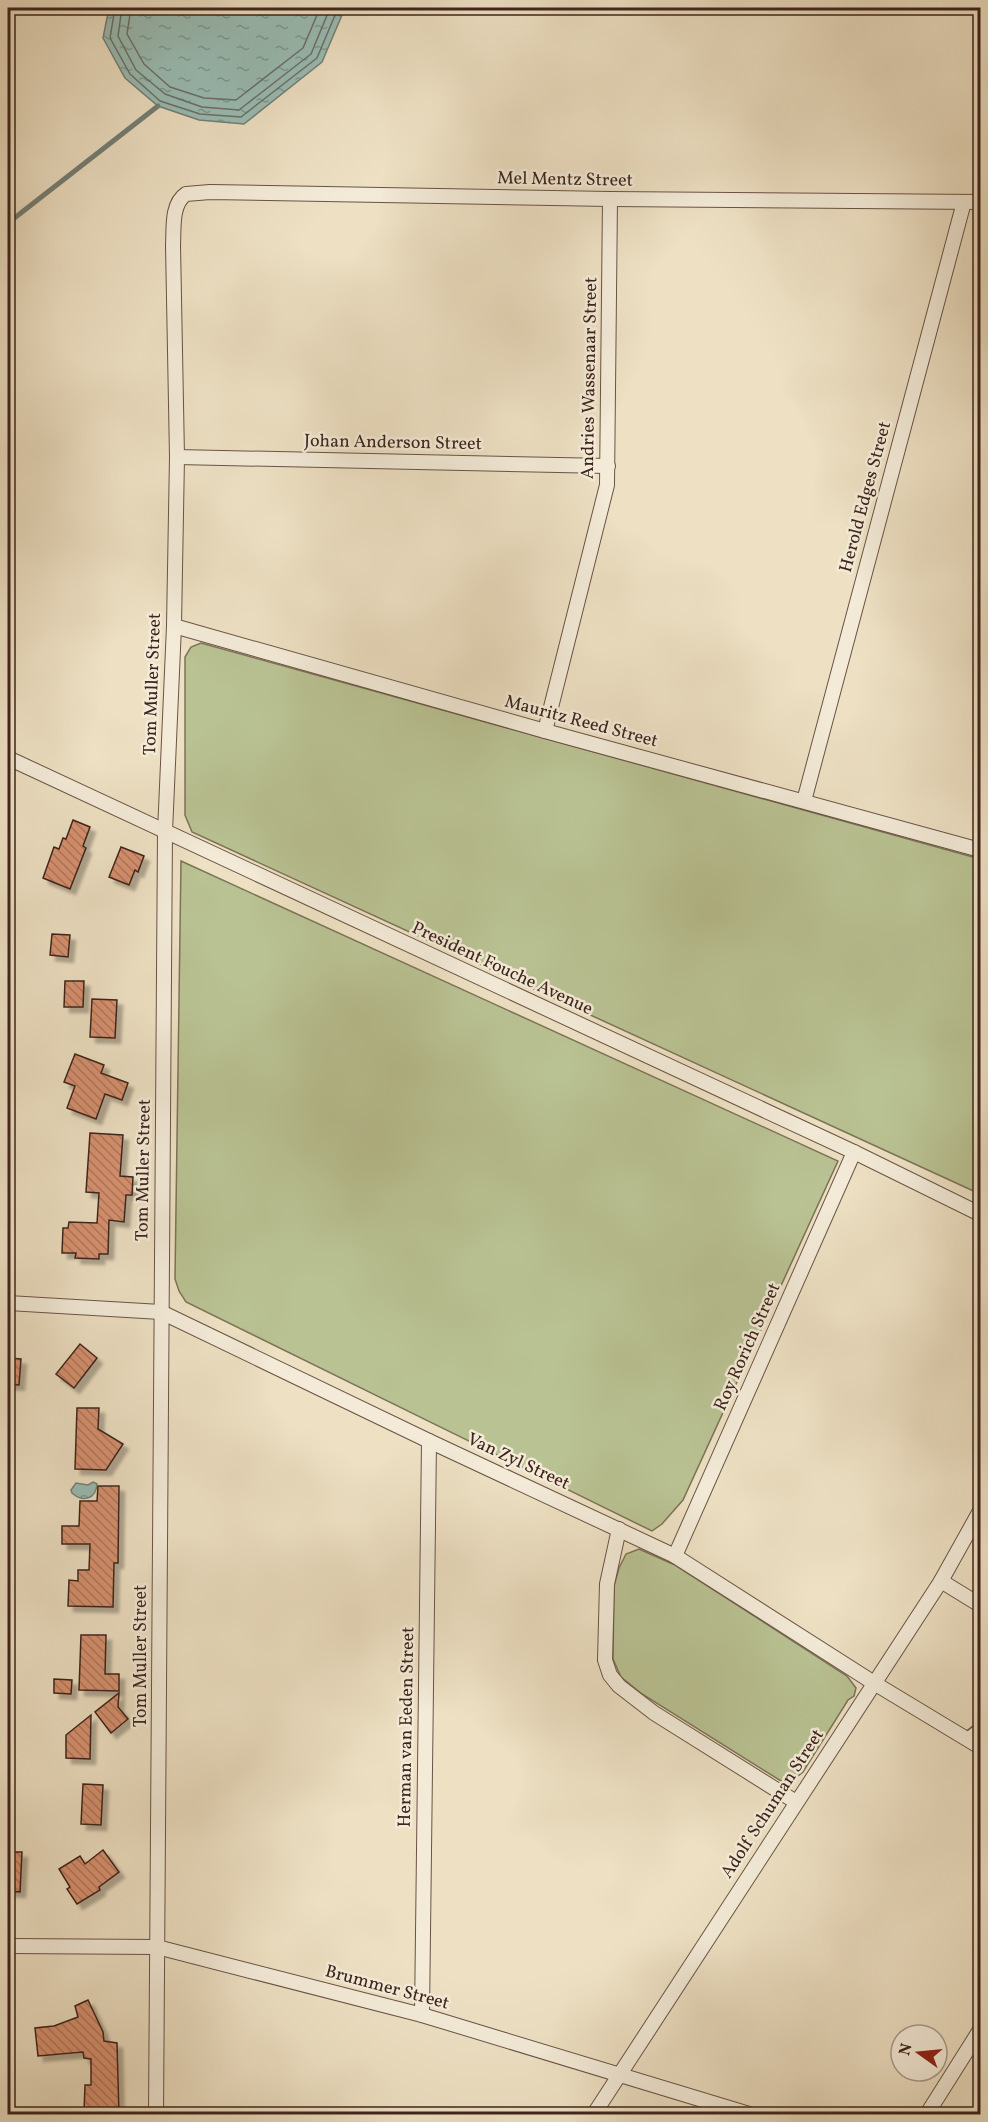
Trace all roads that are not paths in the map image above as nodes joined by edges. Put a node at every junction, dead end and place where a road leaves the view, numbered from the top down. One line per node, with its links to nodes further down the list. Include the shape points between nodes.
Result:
1 (610, 199): 2 (street, Mel Mentz Street); 4 (street, Mel Mentz Street, via 193,192 179,202); 6 (street, Andries Wassenaar Street)
2 (964, 202): 3 (street, Mel Mentz Street); 10 (street, Herold Edges Street)
3 (981, 202)
4 (174, 227): 5 (street, Tom Muller Street)
5 (177, 457): 6 (street, Johan Anderson Street); 7 (street, Tom Muller Street)
6 (608, 466): 8 (street, Andries Wassenaar Street, via 602,507)
7 (174, 626): 8 (street, Mauritz Reed Street); 11 (street, Tom Muller Street)
8 (544, 731): 10 (street, Mauritz Reed Street)
9 (8, 758): 11 (street, President Fouche Avenue)
10 (804, 801): 12 (street, Mauritz Reed Street)
11 (165, 832): 13 (street, President Fouche Avenue); 16 (street, Tom Muller Street)
12 (981, 850)
13 (854, 1152): 14 (street, President Fouche Avenue); 20 (street, Roy Rorich Street)
14 (981, 1214)
15 (8, 1303): 16 (street, Van Zyl Street)
16 (161, 1312): 17 (street, Van Zyl Street); 29 (street, Tom Muller Street)
17 (429, 1441): 19 (street, Van Zyl Street); 30 (street, Herman van Eeden Street)
18 (981, 1511): 21 (street, Adolf Schuman Street)
19 (620, 1529): 20 (street, Van Zyl Street); 27 (street, via 607,1584 605,1660 610,1675 654,1713)
20 (675, 1556): 23 (street, Van Zyl Street)
21 (941, 1581): 22 (street); 23 (street, Adolf Schuman Street)
22 (981, 1605)
23 (874, 1683): 25 (street, Van Zyl Street); 27 (street, Adolf Schuman Street)
24 (981, 1726): 25 (lane)
25 (966, 1737): 26 (street, Van Zyl Street)
26 (981, 1747)
27 (796, 1802): 32 (street, Adolf Schuman Street)
28 (8, 1946): 29 (street, Brummer Street)
29 (157, 1947): 30 (street, Brummer Street); 33 (street, Tom Muller Street)
30 (422, 2015): 32 (street, Brummer Street)
31 (981, 2030): 36 (street)
32 (619, 2074): 34 (street, Adolf Schuman Street); 35 (street, Brummer Street)
33 (156, 2115)
34 (594, 2115)
35 (749, 2115)
36 (927, 2115)

